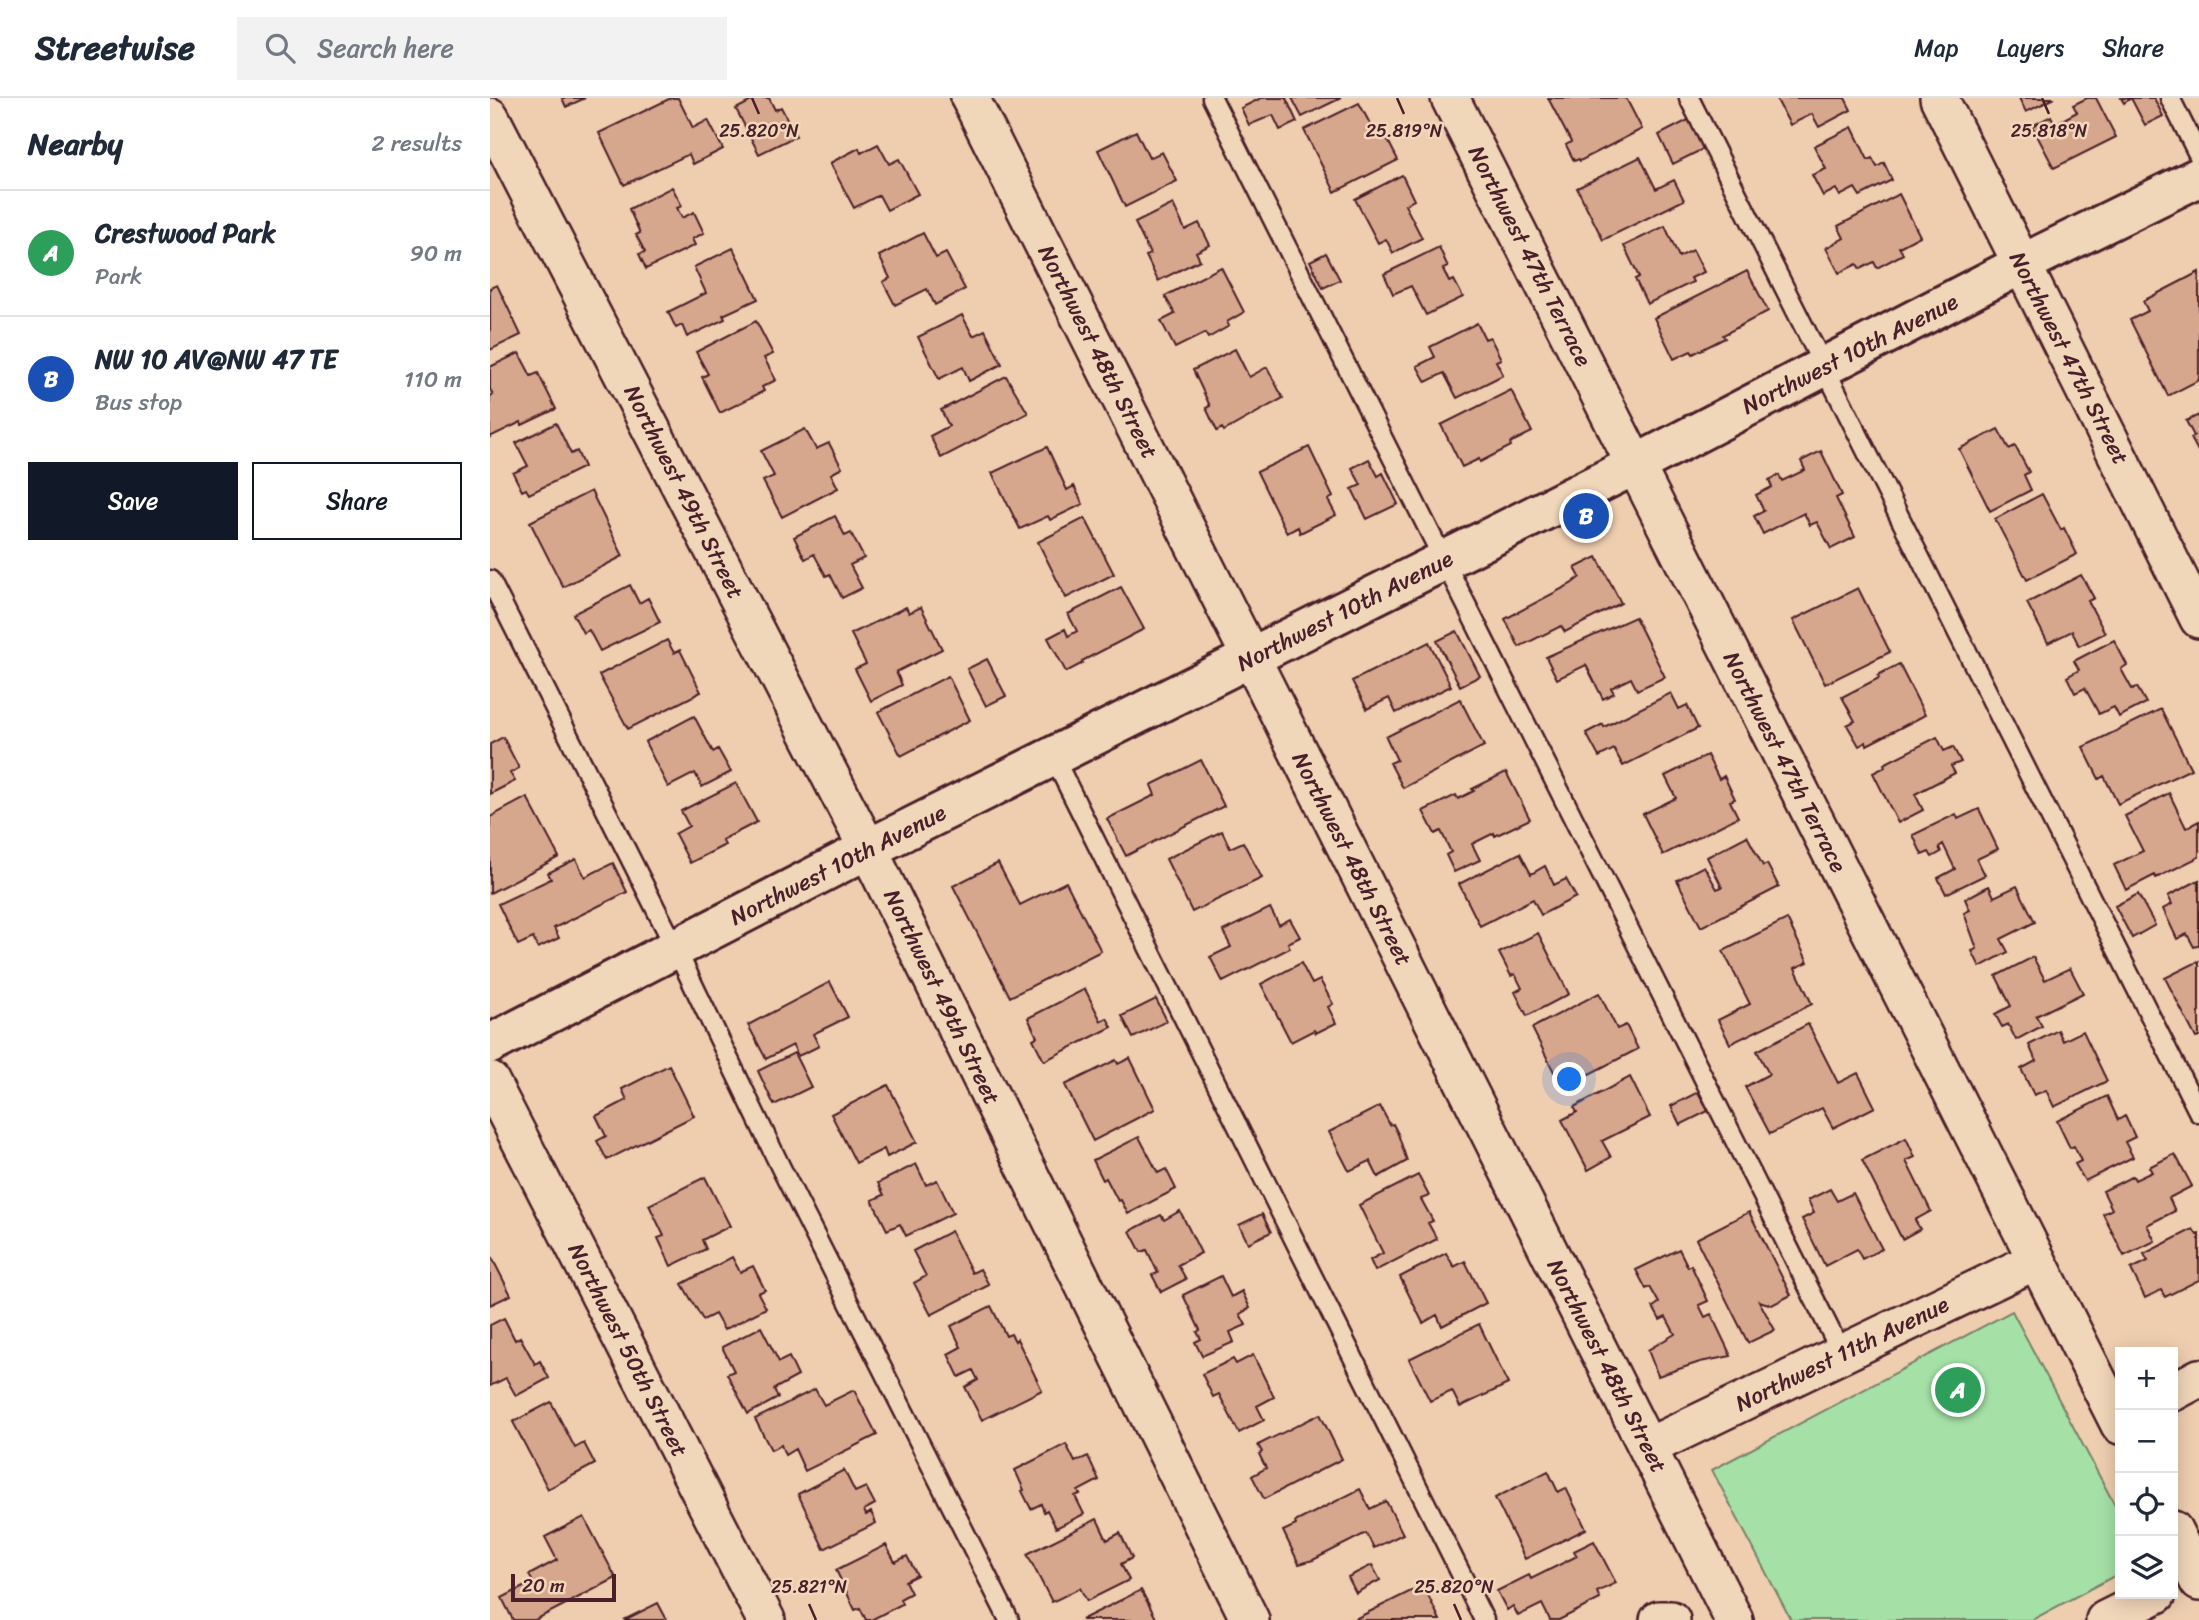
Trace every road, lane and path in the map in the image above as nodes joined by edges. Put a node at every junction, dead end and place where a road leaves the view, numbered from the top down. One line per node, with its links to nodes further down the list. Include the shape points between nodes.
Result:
1 (970, 98): 16 (street, Northwest 48th Street)
2 (1212, 98): 13 (lane)
3 (1450, 98): 12 (street, Northwest 47th Terrace)
4 (1689, 98): 11 (lane)
5 (1938, 98): 10 (street, Northwest 47th Street)
6 (2170, 98): 8 (lane)
7 (490, 117): 18 (street, Northwest 49th Street)
8 (2199, 156)
9 (2199, 177): 10 (street, Northwest 10th Avenue)
10 (2022, 264): 11 (street, Northwest 10th Avenue); 15 (street, Northwest 47th Street)
11 (1824, 367): 12 (street, Northwest 10th Avenue); 22 (lane)
12 (1635, 465): 13 (street, Northwest 10th Avenue); 23 (street, Northwest 47th Terrace)
13 (1444, 561): 16 (street, Northwest 10th Avenue); 24 (lane)
14 (490, 580): 19 (lane)
15 (2199, 619)
16 (1251, 658): 17 (street, Northwest 10th Avenue); 28 (street, Northwest 48th Street)
17 (1053, 756): 18 (street, Northwest 10th Avenue); 36 (lane)
18 (868, 849): 19 (street, Northwest 10th Avenue); 35 (street, Northwest 49th Street)
19 (676, 948): 20 (street, Northwest 10th Avenue); 34 (lane, via 781,1168)
20 (490, 1044)
21 (490, 1081): 33 (street, Northwest 50th Street)
22 (2199, 1113)
23 (2037, 1260): 24 (street, Northwest 11th Avenue); 27 (street, Northwest 47th Terrace)
24 (1842, 1354): 28 (street, Northwest 11th Avenue)
25 (2199, 1378): 26 (street)
26 (2178, 1389)
27 (2115, 1414)
28 (1648, 1447): 32 (street, Northwest 48th Street)
29 (2175, 1536): 30 (street)
30 (2189, 1581)
31 (2147, 1599): 39 (street)
32 (1726, 1617)
33 (766, 1620)
34 (1009, 1620)
35 (1250, 1620)
36 (1483, 1620)
37 (1659, 1620): 38 (street)
38 (1671, 1620)
39 (2105, 1620)

